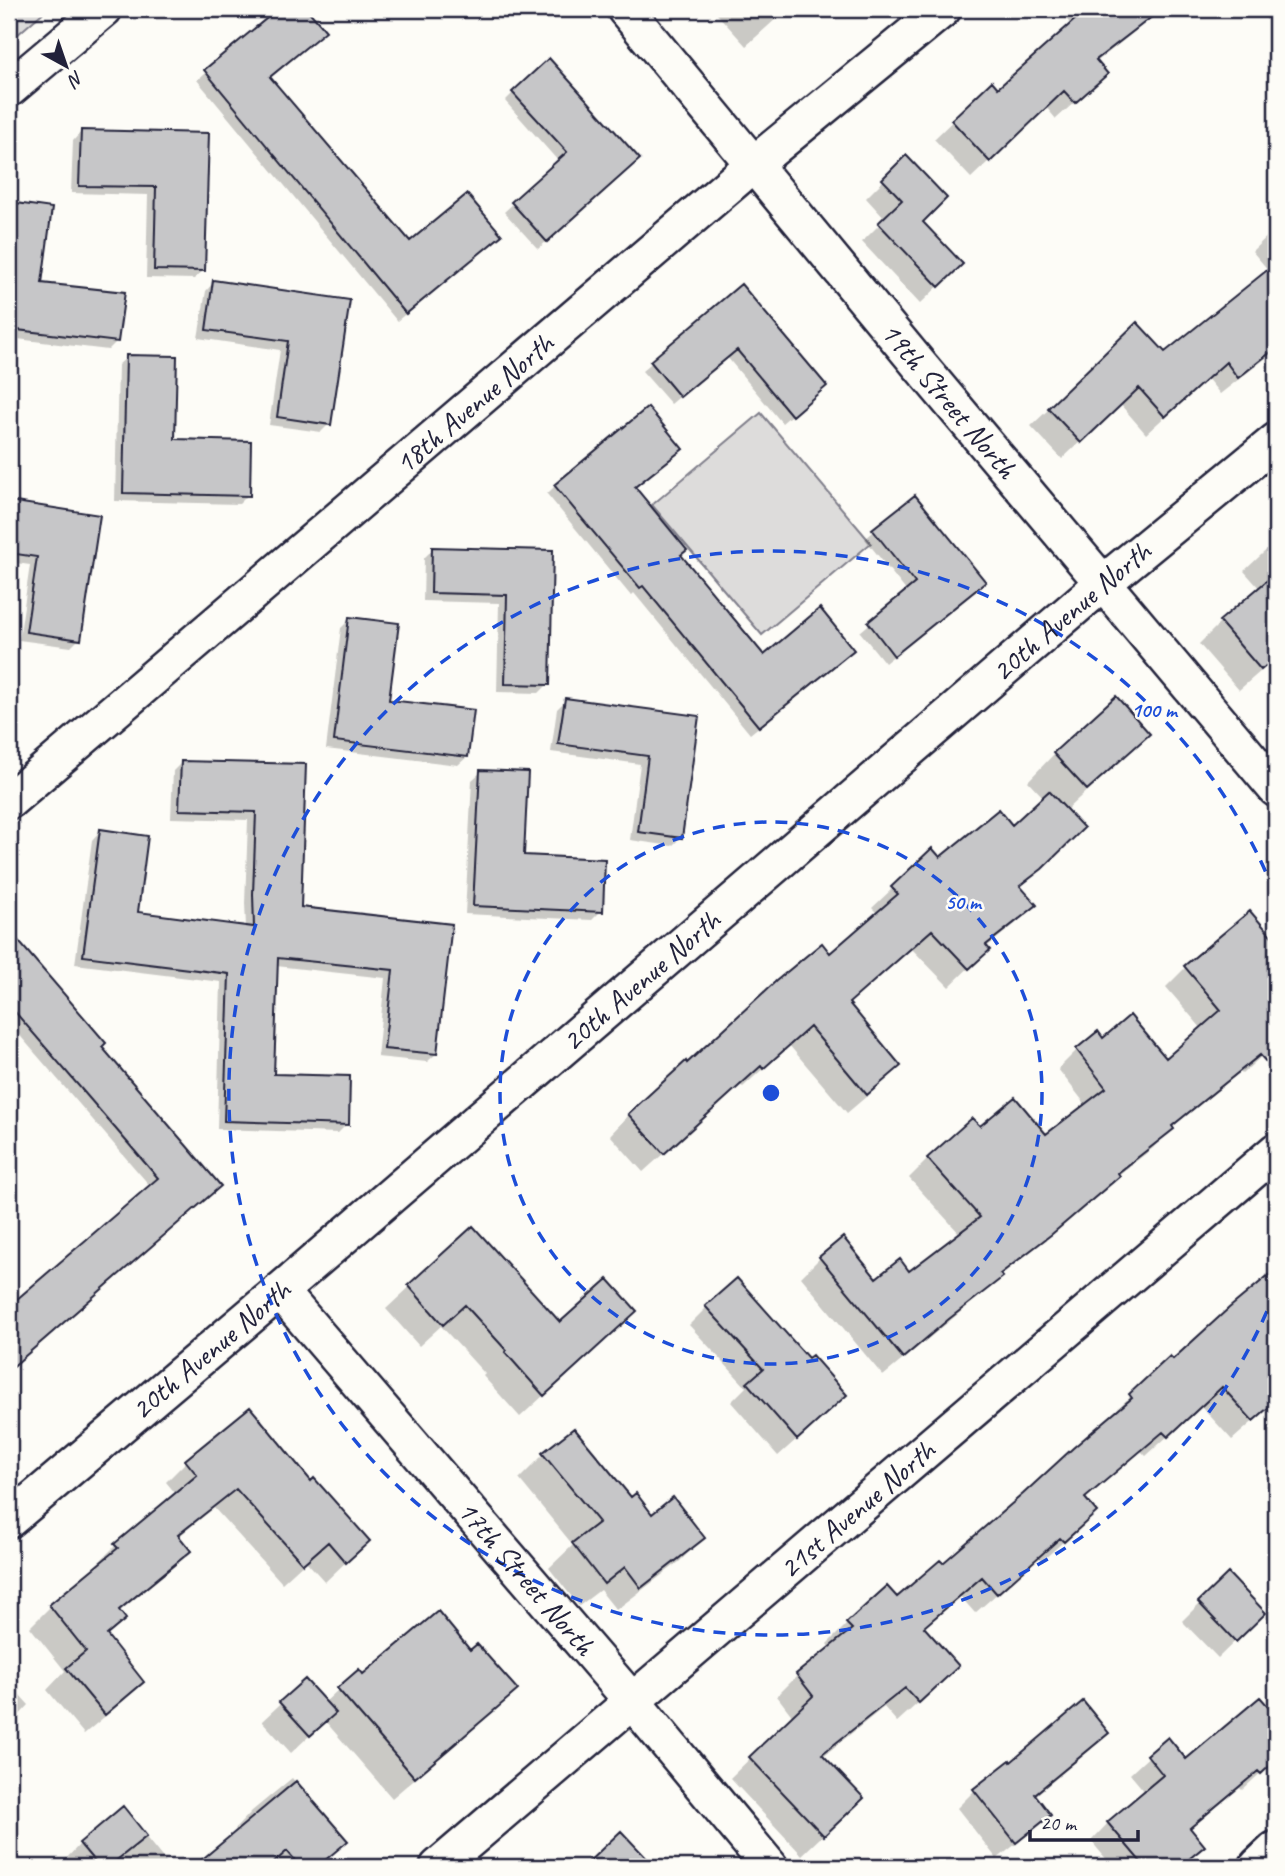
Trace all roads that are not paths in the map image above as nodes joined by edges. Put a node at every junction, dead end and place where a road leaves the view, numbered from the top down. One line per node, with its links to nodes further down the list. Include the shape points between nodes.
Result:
1 (104, 9): 4 (street)
2 (625, 9): 5 (street, 19th Street North)
3 (943, 9): 5 (street, 18th Avenue North)
4 (9, 89)
5 (754, 164): 7 (street, 19th Street North); 9 (street, 18th Avenue North)
6 (1276, 441): 7 (street, 20th Avenue North)
7 (1102, 584): 8 (street, 19th Street North); 11 (street, 20th Avenue North)
8 (1276, 789)
9 (9, 802)
10 (1276, 1151): 13 (street, 21st Avenue North)
11 (280, 1291): 12 (street, 20th Avenue North); 13 (street, 17th Street North)
12 (9, 1520)
13 (633, 1702): 15 (street, 21st Avenue North); 16 (street, 17th Street North)
14 (1276, 1851): 17 (main road)
15 (438, 1867)
16 (770, 1867)
17 (1259, 1867)

